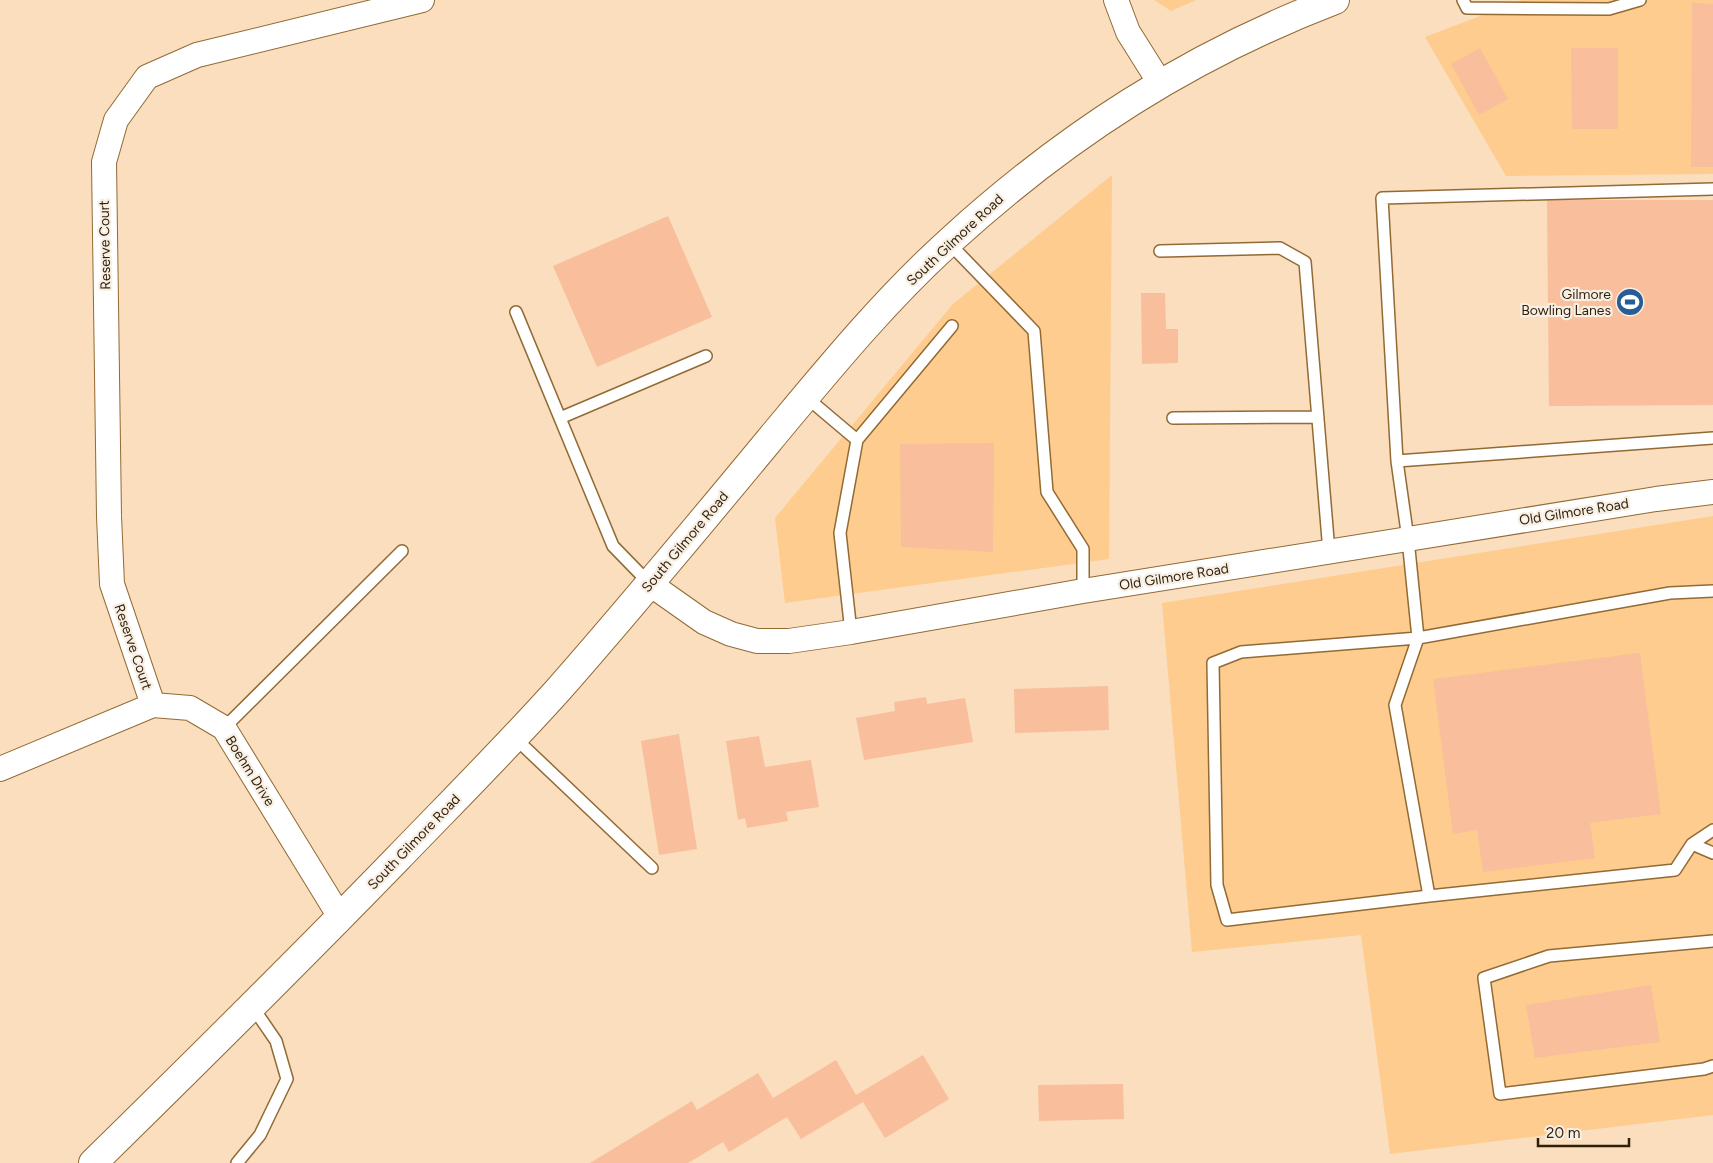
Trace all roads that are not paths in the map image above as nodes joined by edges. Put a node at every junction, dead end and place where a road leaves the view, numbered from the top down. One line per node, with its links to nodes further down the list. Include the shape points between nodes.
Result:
1 (422, 0): 30 (street, Reserve Court, via 197,55 147,77 116,120 104,162 112,584)
2 (1116, 0): 7 (street, via 1128,32)
3 (1335, 0): 7 (main road, South Gilmore Road, via 1236,43)
4 (1463, 0): 6 (lane, via 1468,8)
5 (1640, 0): 6 (lane)
6 (1610, 4)
7 (1160, 83): 9 (main road, South Gilmore Road, via 1056,153)
8 (1713, 189): 20 (lane, via 1382,198)
9 (948, 242): 14 (main road, South Gilmore Road, via 851,343); 26 (lane, via 1034,331 1046,492 1083,549)
10 (1160, 251): 15 (lane, via 1280,248 1305,262)
11 (516, 312): 16 (lane)
12 (952, 326): 19 (lane)
13 (706, 356): 16 (lane)
14 (806, 397): 19 (lane); 25 (main road, South Gilmore Road)
15 (1318, 417): 17 (lane); 24 (lane)
16 (560, 418): 25 (lane, via 613,546)
17 (1173, 418)
18 (1713, 438): 20 (lane)
19 (857, 440): 28 (lane, via 840,533)
20 (1397, 461): 22 (lane)
21 (1713, 492): 22 (street, Old Gilmore Road)
22 (1408, 539): 24 (street, Old Gilmore Road); 29 (lane)
23 (402, 551): 31 (lane)
24 (1329, 552): 26 (street, Old Gilmore Road)
25 (650, 584): 28 (street, Old Gilmore Road, via 704,622 757,641 788,641); 32 (main road, South Gilmore Road)
26 (1083, 591): 28 (street, Old Gilmore Road)
27 (1713, 591): 29 (lane, via 1670,593)
28 (851, 632)
29 (1418, 638): 38 (lane, via 1395,705); 38 (lane, via 1241,652 1213,663 1217,885 1226,920)
30 (153, 705): 31 (street, Boehm Drive, via 190,708); 33 (street, Boehm Drive)
31 (224, 728): 39 (street, Boehm Drive)
32 (515, 738): 37 (lane); 39 (main road, South Gilmore Road)
33 (0, 770)
34 (1713, 830): 35 (lane)
35 (1692, 844): 36 (lane); 38 (lane, via 1675,870)
36 (1713, 853)
37 (652, 868)
38 (1429, 896)
39 (340, 917): 41 (main road, South Gilmore Road)
40 (1713, 941): 42 (lane, via 1549,956 1484,978 1500,1094)
41 (252, 1006): 43 (main road, South Gilmore Road); 44 (lane, via 276,1041 287,1079 260,1135)
42 (1713, 1066)
43 (93, 1163)
44 (237, 1163)

